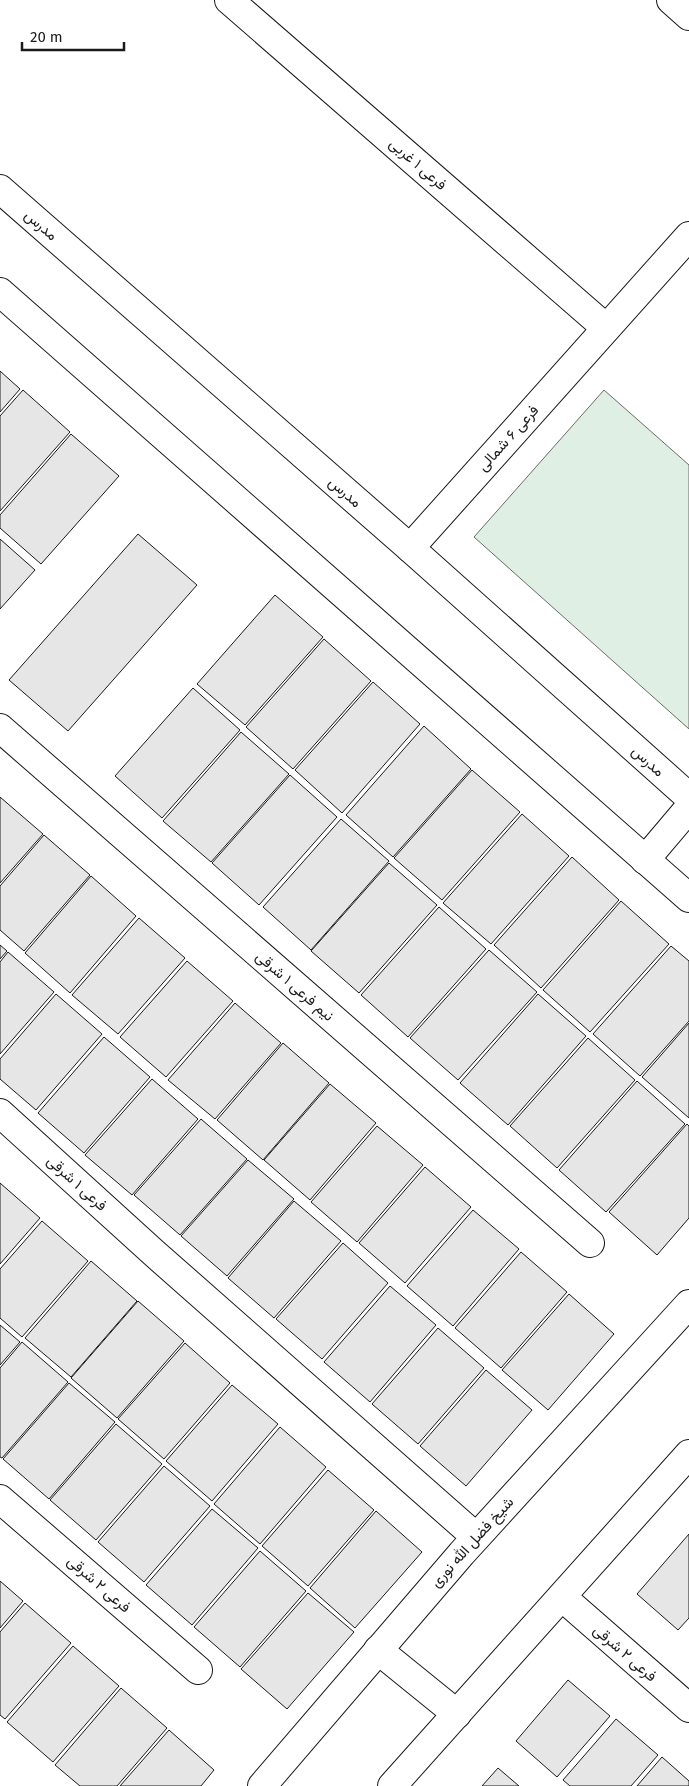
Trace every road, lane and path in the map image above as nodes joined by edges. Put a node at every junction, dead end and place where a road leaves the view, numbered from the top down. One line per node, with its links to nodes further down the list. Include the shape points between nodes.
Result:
1 (229, 0): 7 (street, فرعی ۱ غربی)
2 (671, 0): 3 (street)
3 (689, 16)
4 (0, 189): 8 (street, مدرس)
5 (689, 236): 7 (street, فرعی ۶ شمالی)
6 (0, 292): 12 (street)
7 (606, 328): 8 (street, فرعی ۶ شمالی)
8 (410, 548): 10 (street, مدرس)
9 (0, 728): 15 (street, نیم فرعی ۱ شرقی)
10 (689, 797)
11 (689, 808): 12 (street)
12 (645, 860): 13 (street)
13 (689, 898)
14 (0, 1113): 19 (street, فرعی ۱ شرقی)
15 (590, 1243)
16 (689, 1304): 19 (street, شیخ فضل الله نوری)
17 (689, 1454): 20 (street)
18 (0, 1499): 22 (street, فرعی ۲ شرقی)
19 (476, 1537): 21 (street, شیخ فضل الله نوری)
20 (562, 1597): 23 (street, فرعی ۲ شرقی); 24 (street)
21 (378, 1650): 24 (street); 25 (street, شیخ فضل الله نوری)
22 (198, 1670)
23 (689, 1708)
24 (457, 1714): 26 (street)
25 (262, 1786)
26 (392, 1786)

